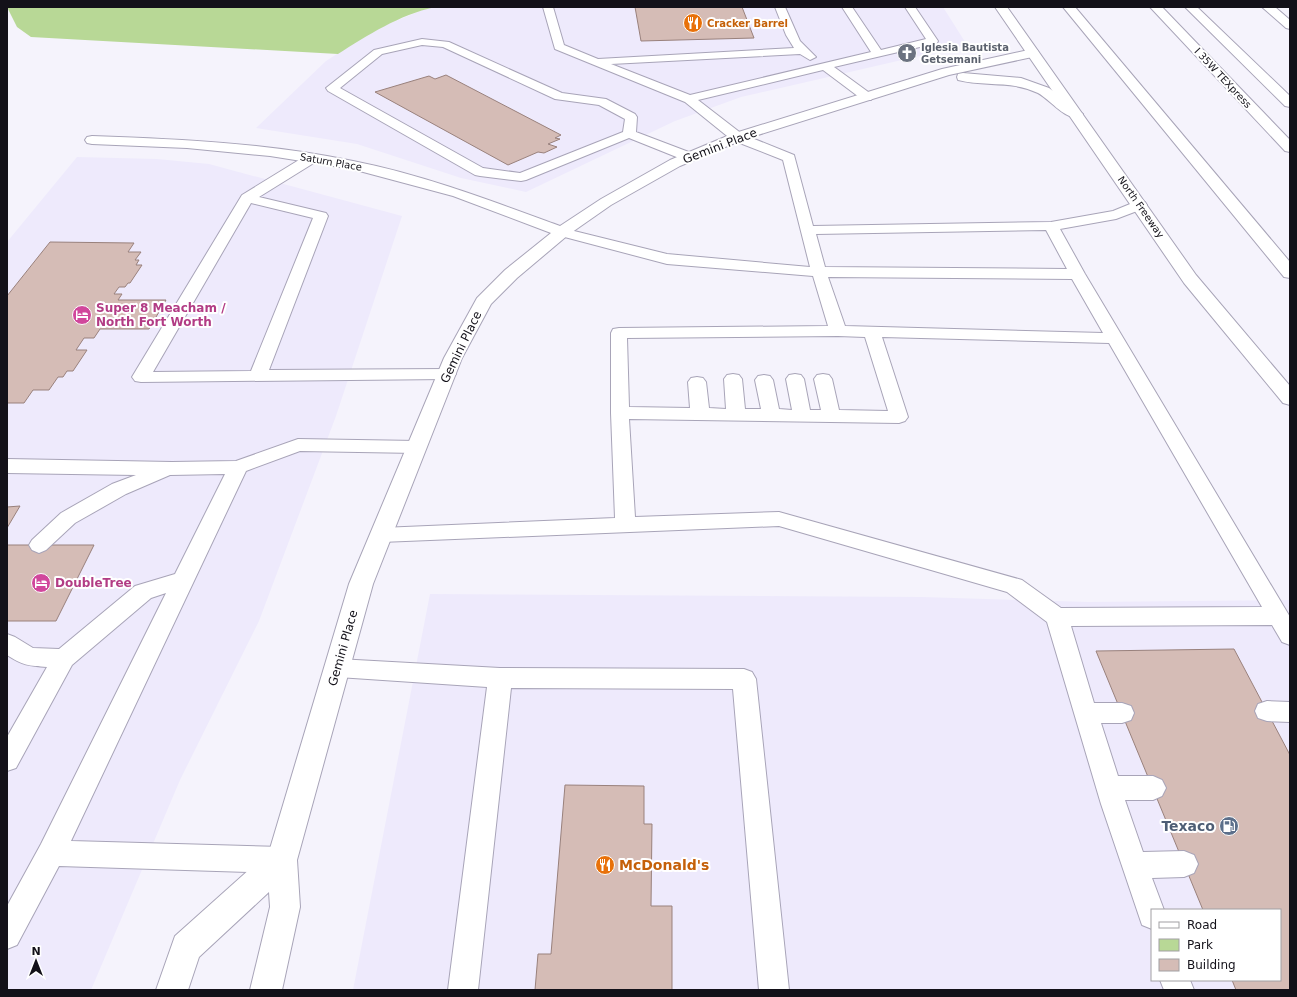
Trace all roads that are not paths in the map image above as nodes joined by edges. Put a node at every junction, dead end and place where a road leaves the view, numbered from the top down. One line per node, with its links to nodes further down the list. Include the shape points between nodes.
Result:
1 (548, 7): 14 (lane, via 559,47)
2 (780, 7): 11 (lane, via 795,43)
3 (847, 7): 13 (lane)
4 (910, 7): 13 (lane, via 933,40)
5 (1001, 7): 12 (main road, North Freeway)
6 (1069, 7): 33 (main road)
7 (1156, 7): 24 (main road, I 35W TEXpress)
8 (1191, 7): 19 (main road)
9 (1268, 7): 10 (main road)
10 (1290, 26)
11 (802, 52): 14 (lane); 15 (lane)
12 (1033, 53): 16 (main road, Gemini Place, via 946,72); 20 (main road, North Freeway)
13 (878, 54): 15 (lane)
14 (595, 62): 18 (lane)
15 (825, 66): 17 (lane); 18 (lane)
16 (918, 81): 17 (main road, Gemini Place); 20 (main road, Gemini Place, via 966,76 1016,81 1044,91)
17 (868, 97): 22 (main road, Gemini Place)
18 (689, 99): 22 (lane)
19 (1290, 103)
20 (1076, 114): 28 (main road, North Freeway)
21 (629, 134): 21 (lane, via 631,117 602,102 559,96 445,44 422,42 378,52 332,88 480,172 521,177); 25 (lane)
22 (737, 137): 25 (main road, Gemini Place); 30 (lane, via 789,158)
23 (92, 140): 26 (main road, Saturn Place, via 187,144)
24 (1290, 148)
25 (689, 157): 31 (main road, Gemini Place, via 606,202)
26 (312, 158): 27 (lane); 31 (main road, Saturn Place, via 353,165 458,193)
27 (247, 198): 39 (lane, via 321,216); 39 (lane, via 141,377)
28 (1140, 205): 29 (lane, via 1116,215); 45 (main road, North Freeway, via 1190,279)
29 (1051, 226): 30 (lane); 34 (lane)
30 (807, 230): 32 (lane)
31 (562, 232): 32 (lane, via 667,259); 38 (main road, Gemini Place, via 510,274 483,302)
32 (819, 272): 34 (lane); 35 (lane)
33 (1290, 273)
34 (1077, 274): 37 (lane)
35 (838, 331): 36 (lane); 46 (lane, via 814,337 729,339 619,334)
36 (872, 332): 37 (lane); 51 (lane, via 899,417)
37 (1114, 338): 60 (lane)
38 (447, 374): 39 (lane); 52 (main road, Gemini Place)
39 (258, 376)
40 (733, 379): 48 (lane)
41 (795, 379): 50 (lane)
42 (823, 379): 51 (lane)
43 (764, 380): 49 (lane)
44 (697, 382): 47 (lane)
45 (1290, 399)
46 (620, 413): 47 (lane); 56 (lane)
47 (700, 414): 48 (lane)
48 (736, 414): 49 (lane)
49 (770, 415): 50 (lane)
50 (802, 415): 51 (lane)
51 (831, 415)
52 (417, 447): 54 (lane, via 298,445); 57 (main road, Gemini Place)
53 (7, 466): 55 (lane)
54 (238, 467): 55 (lane); 59 (lane)
55 (172, 469): 58 (lane, via 120,489 68,518)
56 (625, 525): 57 (lane); 61 (lane, via 779,519 1014,586)
57 (381, 535): 65 (main road, Gemini Place, via 361,584)
58 (39, 545)
59 (183, 580): 64 (lane, via 143,592); 72 (lane)
60 (1284, 616): 61 (lane); 62 (lane)
61 (1057, 617): 67 (lane)
62 (1290, 636)
63 (7, 643): 64 (lane, via 29,657)
64 (64, 658): 69 (lane)
65 (338, 668): 66 (lane); 73 (main road, Gemini Place)
66 (500, 678): 80 (lane); 81 (lane, via 744,679)
67 (1085, 713): 68 (lane); 70 (lane)
68 (1122, 713)
69 (7, 760)
70 (1110, 788): 71 (lane); 75 (lane)
71 (1153, 788)
72 (50, 853): 73 (lane); 77 (lane)
73 (282, 860): 78 (main road, via 186,947); 79 (main road, Gemini Place, via 285,908)
74 (1184, 864): 75 (lane)
75 (1134, 865): 76 (lane)
76 (1151, 913)
77 (7, 935)
78 (172, 990)
79 (266, 990)
80 (463, 990)
81 (774, 990)

